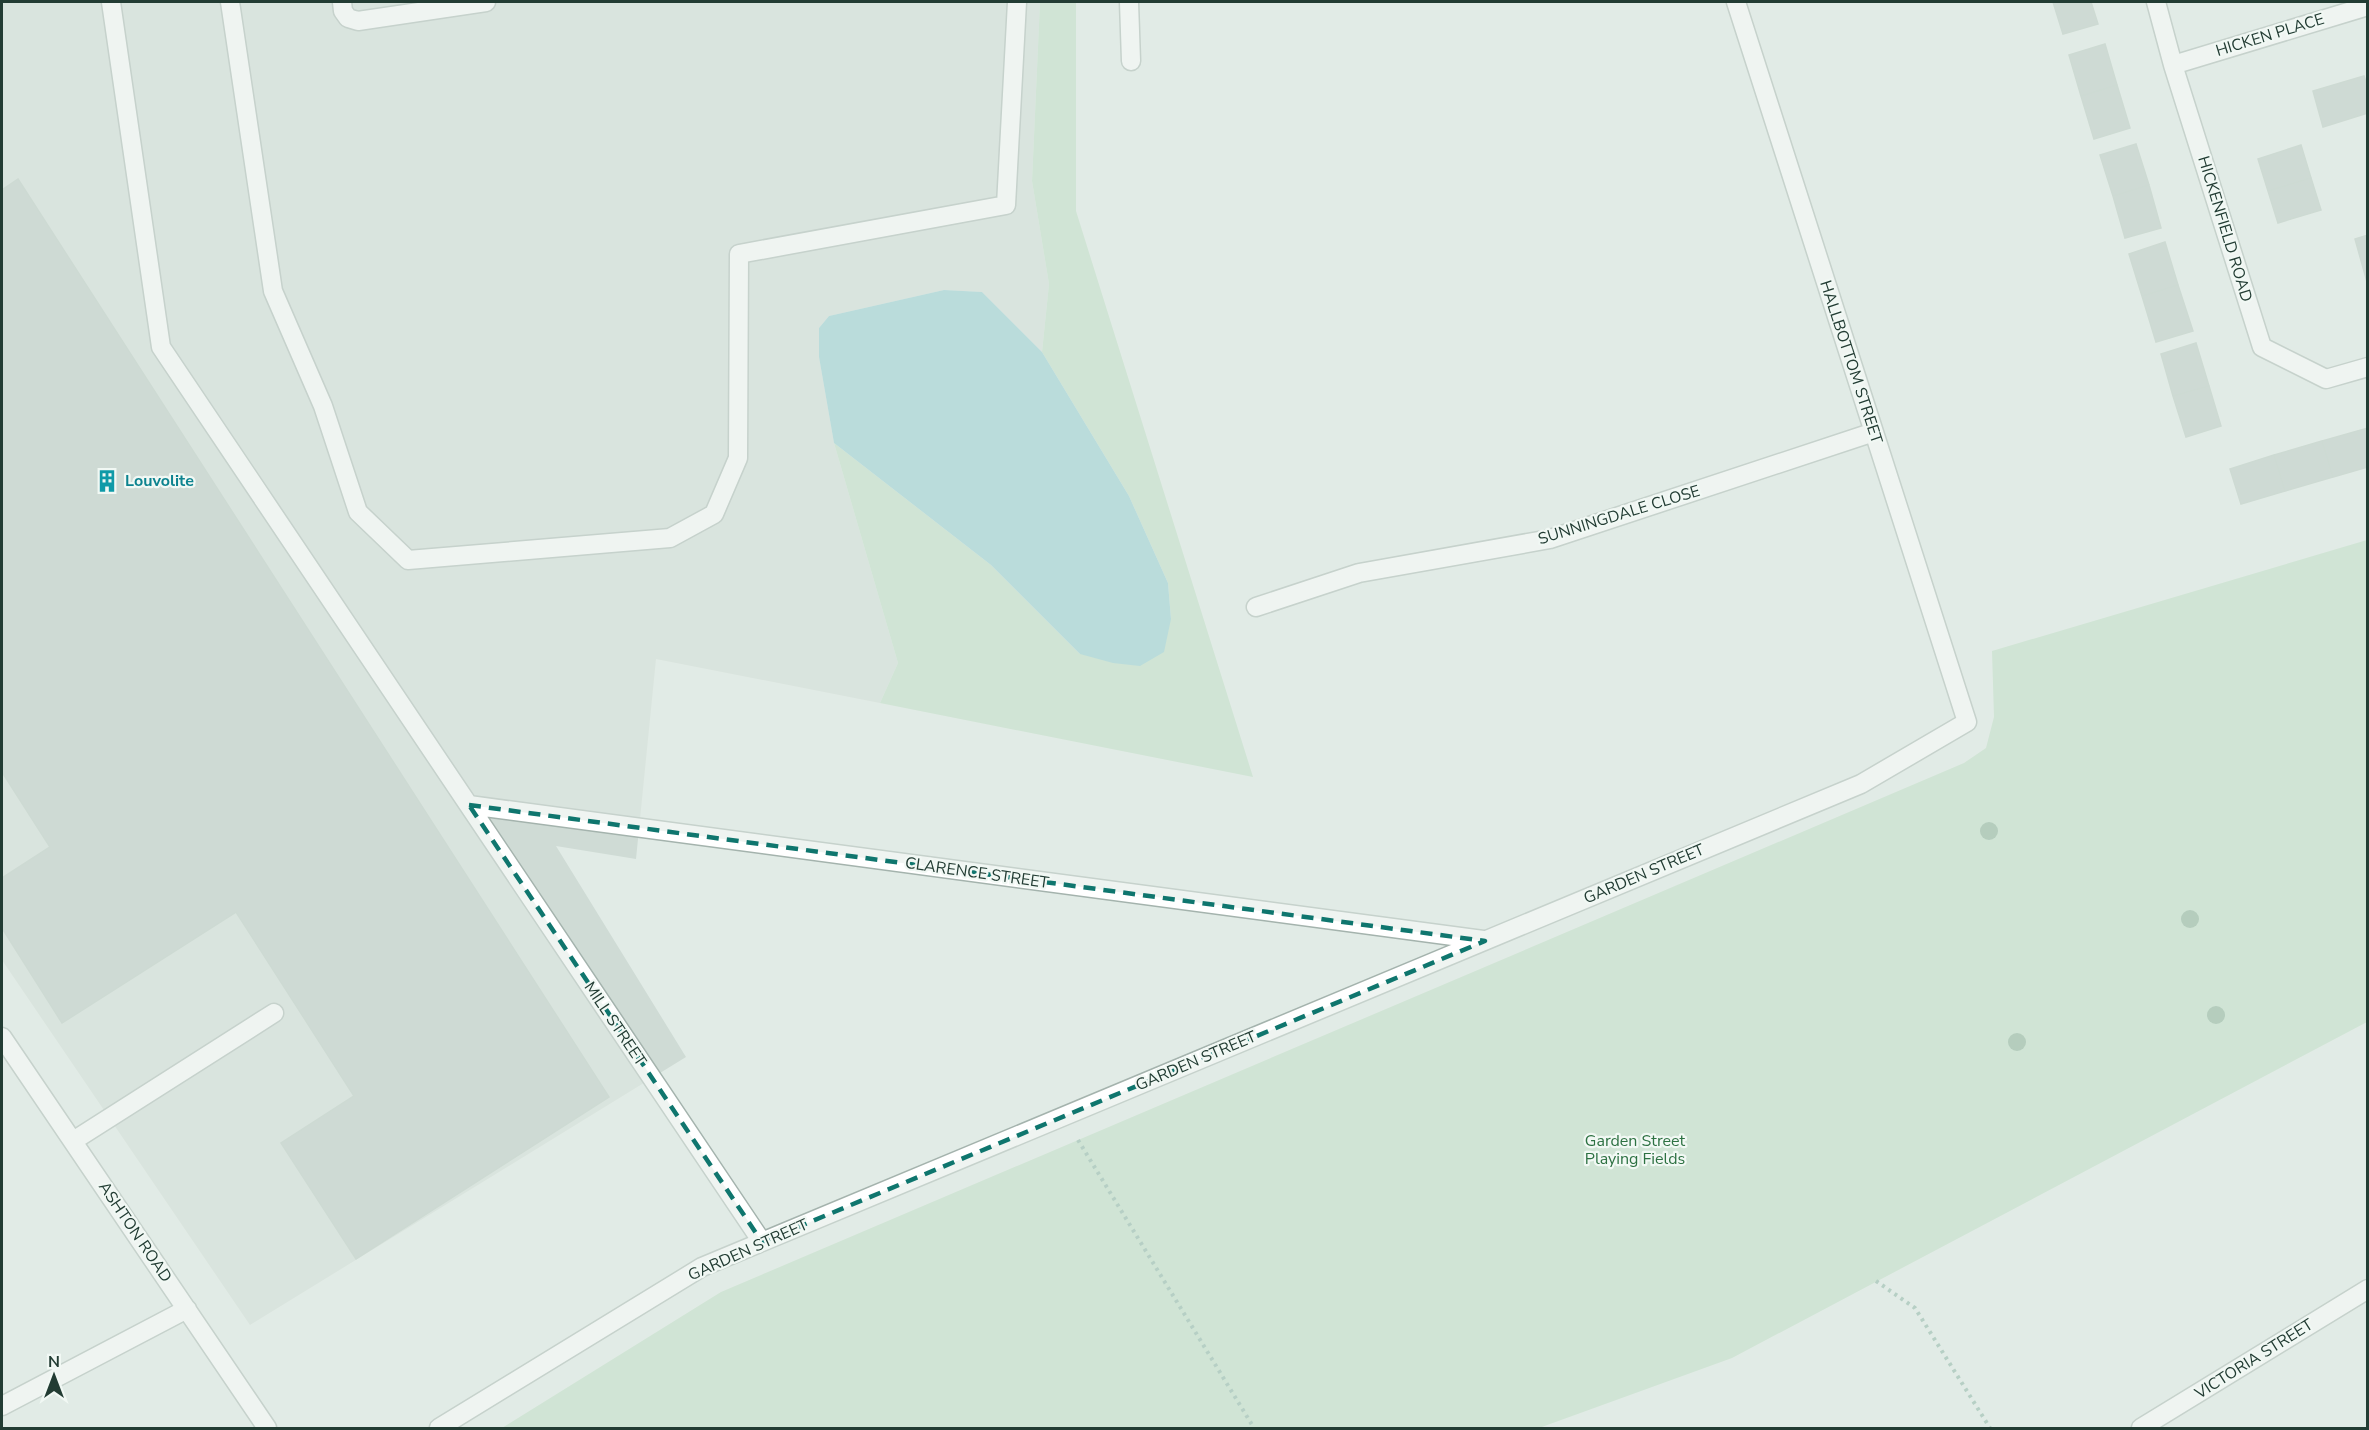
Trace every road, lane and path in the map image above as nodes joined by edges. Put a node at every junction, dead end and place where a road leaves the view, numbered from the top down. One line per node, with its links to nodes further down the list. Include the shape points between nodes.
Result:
1 (111, 2): 16 (street, MILL STREET, via 161,346)
2 (230, 2): 5 (street, via 273,291 323,406 358,513 408,560 670,538 714,514 738,458 739,254 1006,205)
3 (342, 2): 4 (street, via 348,18 358,21)
4 (486, 2)
5 (1017, 2)
6 (1129, 2): 10 (street)
7 (1736, 2): 13 (street, HALLBOTTOM STREET)
8 (2156, 2): 11 (street, HICKENFIELD ROAD)
9 (2367, 6): 11 (street, HICKEN PLACE)
10 (1131, 61)
11 (2173, 65): 12 (street, HICKENFIELD ROAD, via 2262,346 2326,379)
12 (2367, 367)
13 (1874, 432): 14 (street, SUNNINGDALE CLOSE, via 1550,539 1359,573); 15 (street, HALLBOTTOM STREET)
14 (1256, 607)
15 (1967, 722): 17 (street, GARDEN STREET, via 1861,784)
16 (469, 805): 17 (street, CLARENCE STREET); 23 (street, MILL STREET)
17 (1485, 940): 21 (street, GARDEN STREET)
18 (274, 1013): 22 (street)
19 (2, 1036): 20 (street, ASHTON ROAD)
20 (9, 1064): 22 (street, ASHTON ROAD)
21 (1064, 1116): 23 (street, GARDEN STREET); 30 (path)
22 (72, 1141): 26 (street, ASHTON ROAD)
23 (762, 1242): 29 (street, GARDEN STREET, via 702,1267)
24 (1876, 1281): 31 (path, via 1915,1308)
25 (2367, 1289): 32 (street, VICTORIA STREET)
26 (187, 1309): 27 (street); 28 (street, ASHTON ROAD)
27 (2, 1406)
28 (267, 1428)
29 (439, 1428)
30 (1254, 1428)
31 (1990, 1428)
32 (2140, 1428)

